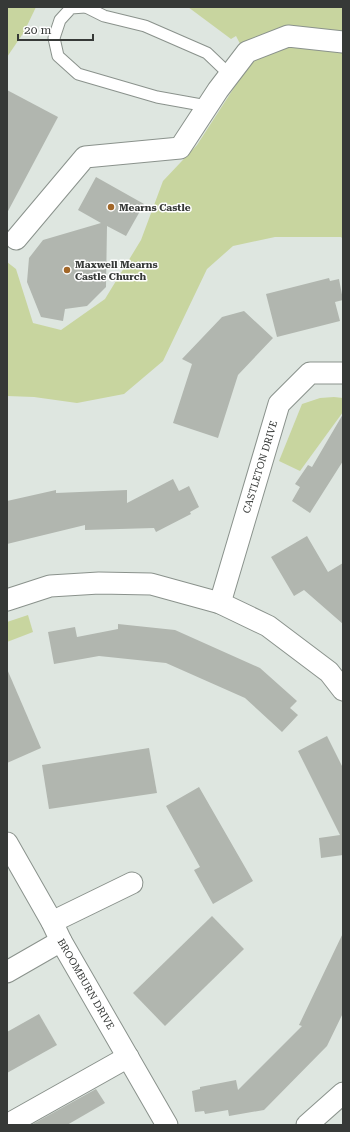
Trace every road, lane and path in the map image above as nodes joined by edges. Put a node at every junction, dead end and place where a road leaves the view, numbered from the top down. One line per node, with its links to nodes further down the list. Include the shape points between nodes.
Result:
1 (85, 7): 3 (lane, via 104,16 146,26 207,53); 4 (lane, via 71,8 60,20 54,38 58,56 78,74 157,97)
2 (343, 42): 3 (street, via 288,36 247,52)
3 (230, 75): 4 (street)
4 (208, 106): 5 (street, via 180,148 85,157)
5 (16, 239)
6 (343, 373): 8 (street, CASTLETON DRIVE, via 310,373 279,404)
7 (7, 600): 8 (street, via 50,586 98,582 151,584)
8 (220, 603): 9 (street, via 268,626 329,672)
9 (343, 690)
10 (7, 843): 12 (street, BROOMBURN DRIVE)
11 (132, 883): 12 (street)
12 (52, 922): 13 (street, BROOMBURN DRIVE)
13 (61, 941): 14 (street); 15 (street, BROOMBURN DRIVE)
14 (7, 972)
15 (128, 1057): 17 (street); 18 (street, BROOMBURN DRIVE)
16 (343, 1093): 19 (street)
17 (7, 1125)
18 (167, 1125)
19 (307, 1125)

